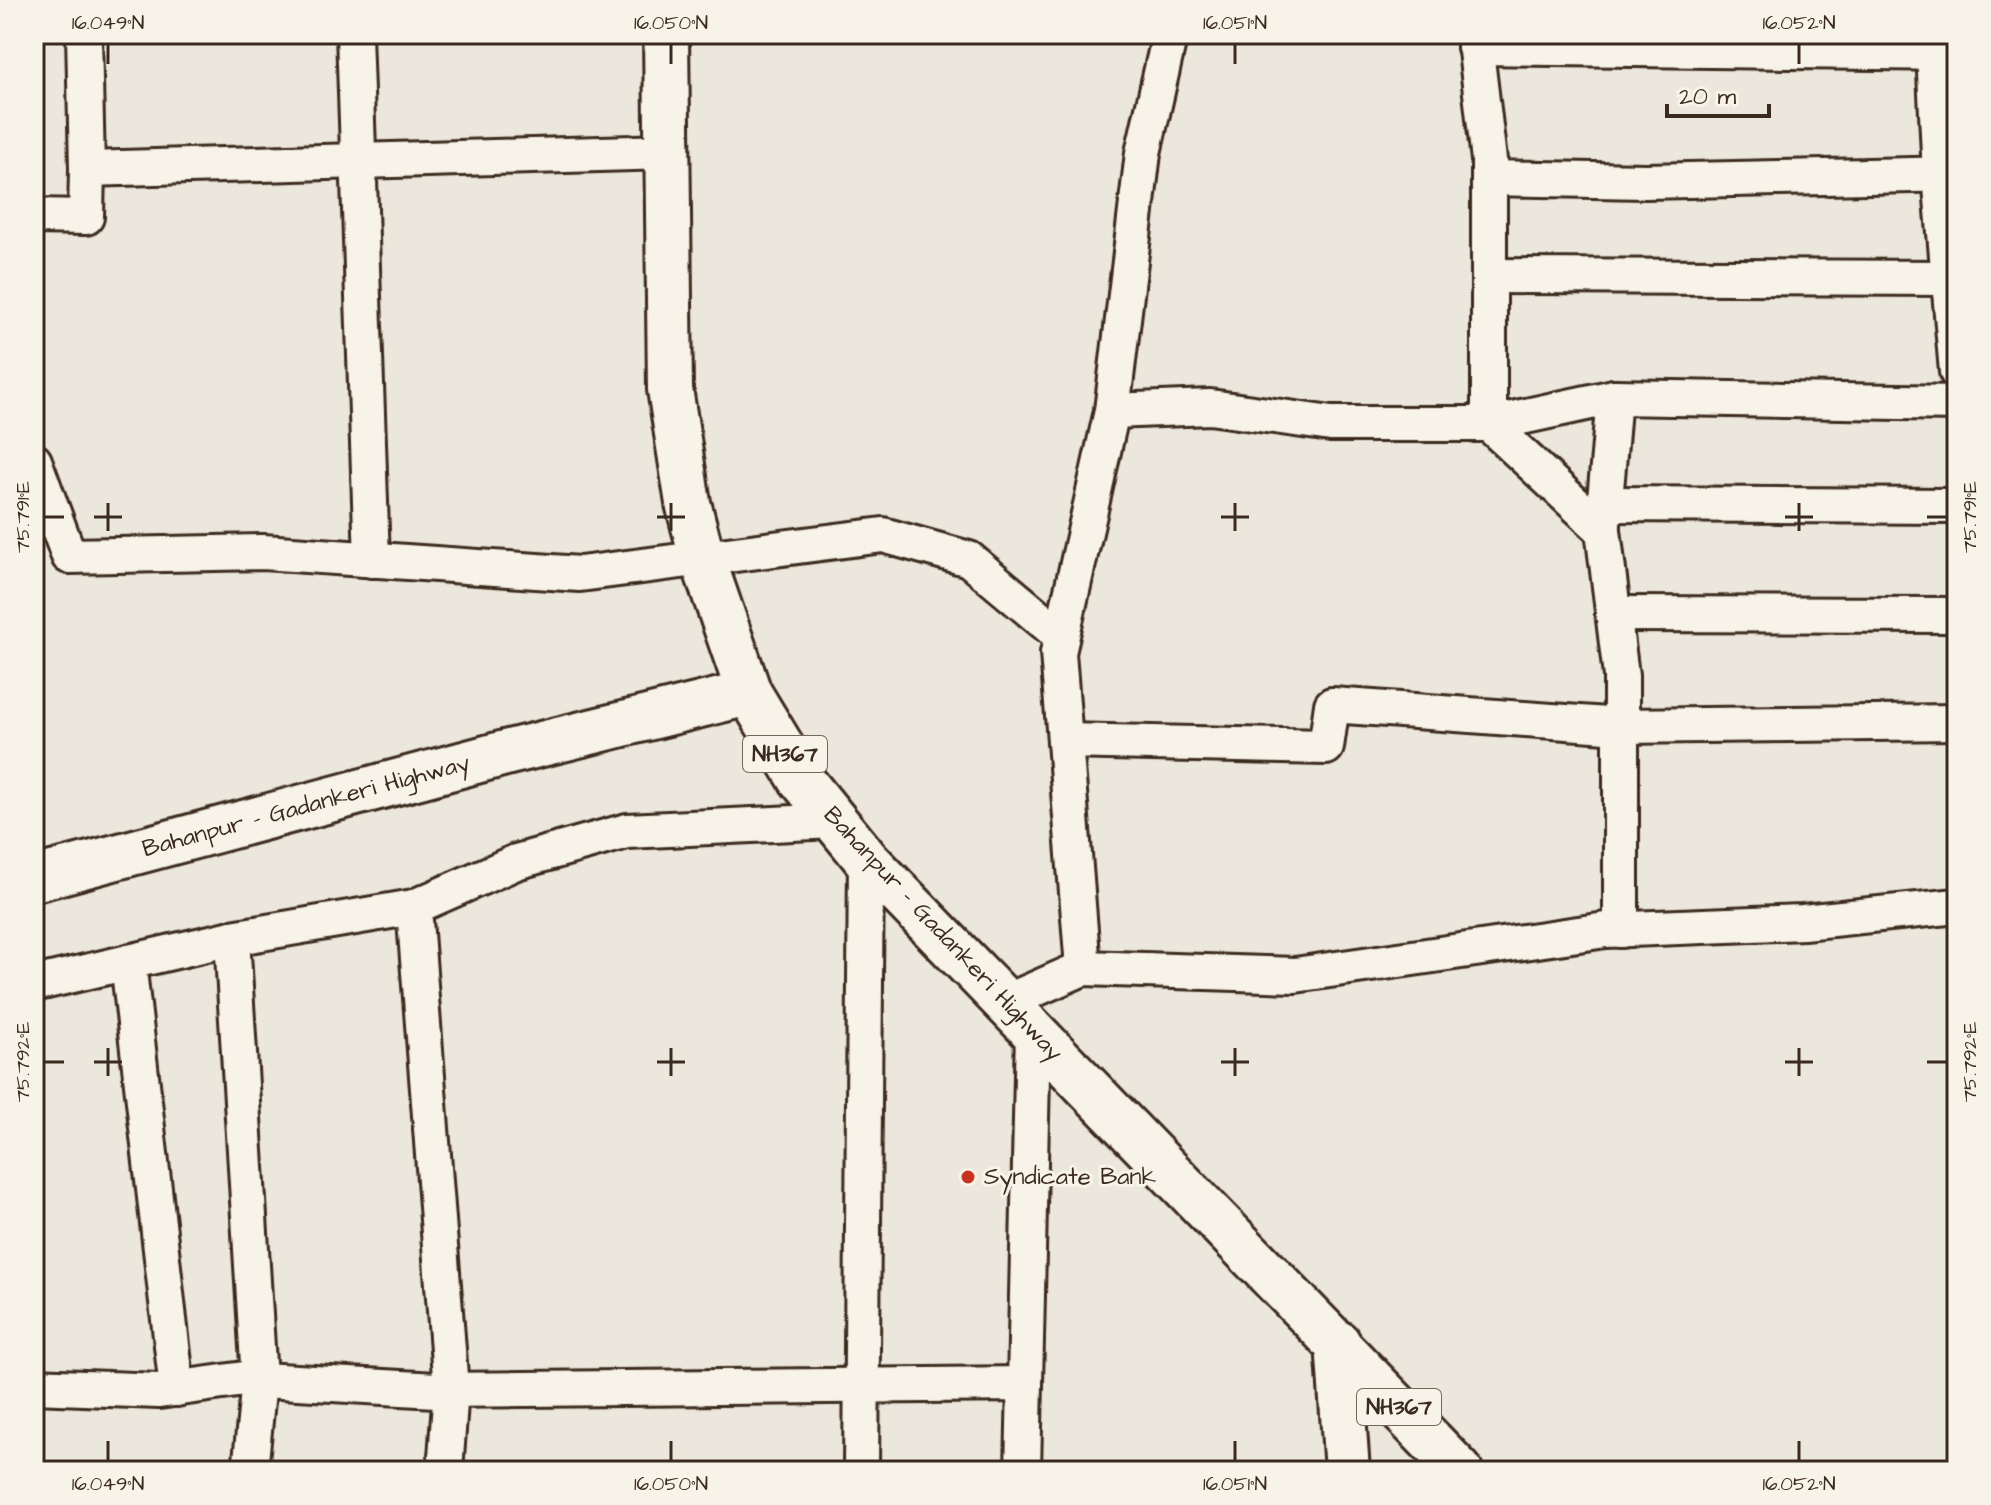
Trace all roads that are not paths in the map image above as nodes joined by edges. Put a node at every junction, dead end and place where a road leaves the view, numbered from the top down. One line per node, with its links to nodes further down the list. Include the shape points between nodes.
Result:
1 (84, 34): 9 (street)
2 (354, 34): 8 (street)
3 (666, 34): 7 (main road)
4 (1170, 34): 18 (street, via 1143,153)
5 (1474, 40): 6 (street); 11 (street)
6 (1943, 46): 10 (street)
7 (667, 152): 8 (street); 23 (main road, via 670,389)
8 (356, 158): 9 (street); 24 (street)
9 (87, 169): 12 (street, via 86,217)
10 (1948, 175): 11 (street, via 1646,181); 14 (street)
11 (1489, 178): 13 (street)
12 (34, 216)
13 (1489, 276): 14 (street); 19 (street)
14 (1953, 278): 15 (street)
15 (1957, 372)
16 (1614, 397): 17 (street); 19 (street); 22 (street)
17 (1957, 403)
18 (1112, 411): 19 (street, via 1210,407 1331,424); 27 (street)
19 (1489, 424): 22 (street)
20 (34, 461): 24 (street, via 69,556 263,552)
21 (1957, 506): 22 (street)
22 (1604, 517): 25 (street)
23 (702, 557): 24 (street, via 580,574); 27 (street, via 883,535 969,559); 28 (main road)
24 (372, 560)
25 (1613, 614): 26 (street); 30 (street)
26 (1957, 615)
27 (1061, 636): 31 (street)
28 (749, 693): 32 (main road, Bahanpur - Gadankeri Highway / NH367, via 801,779); 34 (main road, Bahanpur - Gadankeri Highway)
29 (1957, 722): 30 (street)
30 (1621, 726): 31 (street, via 1332,705 1326,747); 37 (street)
31 (1065, 741): 40 (street)
32 (834, 821): 33 (main road, Bahanpur - Gadankeri Highway / NH367); 36 (street, via 627,831 516,862)
33 (866, 859): 42 (main road, Bahanpur - Gadankeri Highway / NH367); 46 (street)
34 (34, 879)
35 (1957, 906): 37 (street, via 1803,922)
36 (414, 907): 38 (street); 49 (street)
37 (1621, 930): 40 (street, via 1295,975)
38 (232, 938): 39 (street); 44 (street)
39 (128, 962): 41 (street); 48 (street)
40 (1083, 968): 42 (street)
41 (34, 984)
42 (1020, 1017): 43 (main road, Bahanpur - Gadankeri Highway / NH367); 45 (street)
43 (1338, 1343): 54 (main road); 55 (main road, NH367)
44 (259, 1380): 48 (street); 49 (street); 50 (street)
45 (1025, 1384): 46 (street); 53 (street)
46 (863, 1385): 49 (street); 52 (street)
47 (34, 1386): 48 (street)
48 (177, 1389)
49 (451, 1389): 51 (street)
50 (250, 1471)
51 (445, 1471)
52 (861, 1471)
53 (1023, 1471)
54 (1347, 1471)
55 (1460, 1471)

